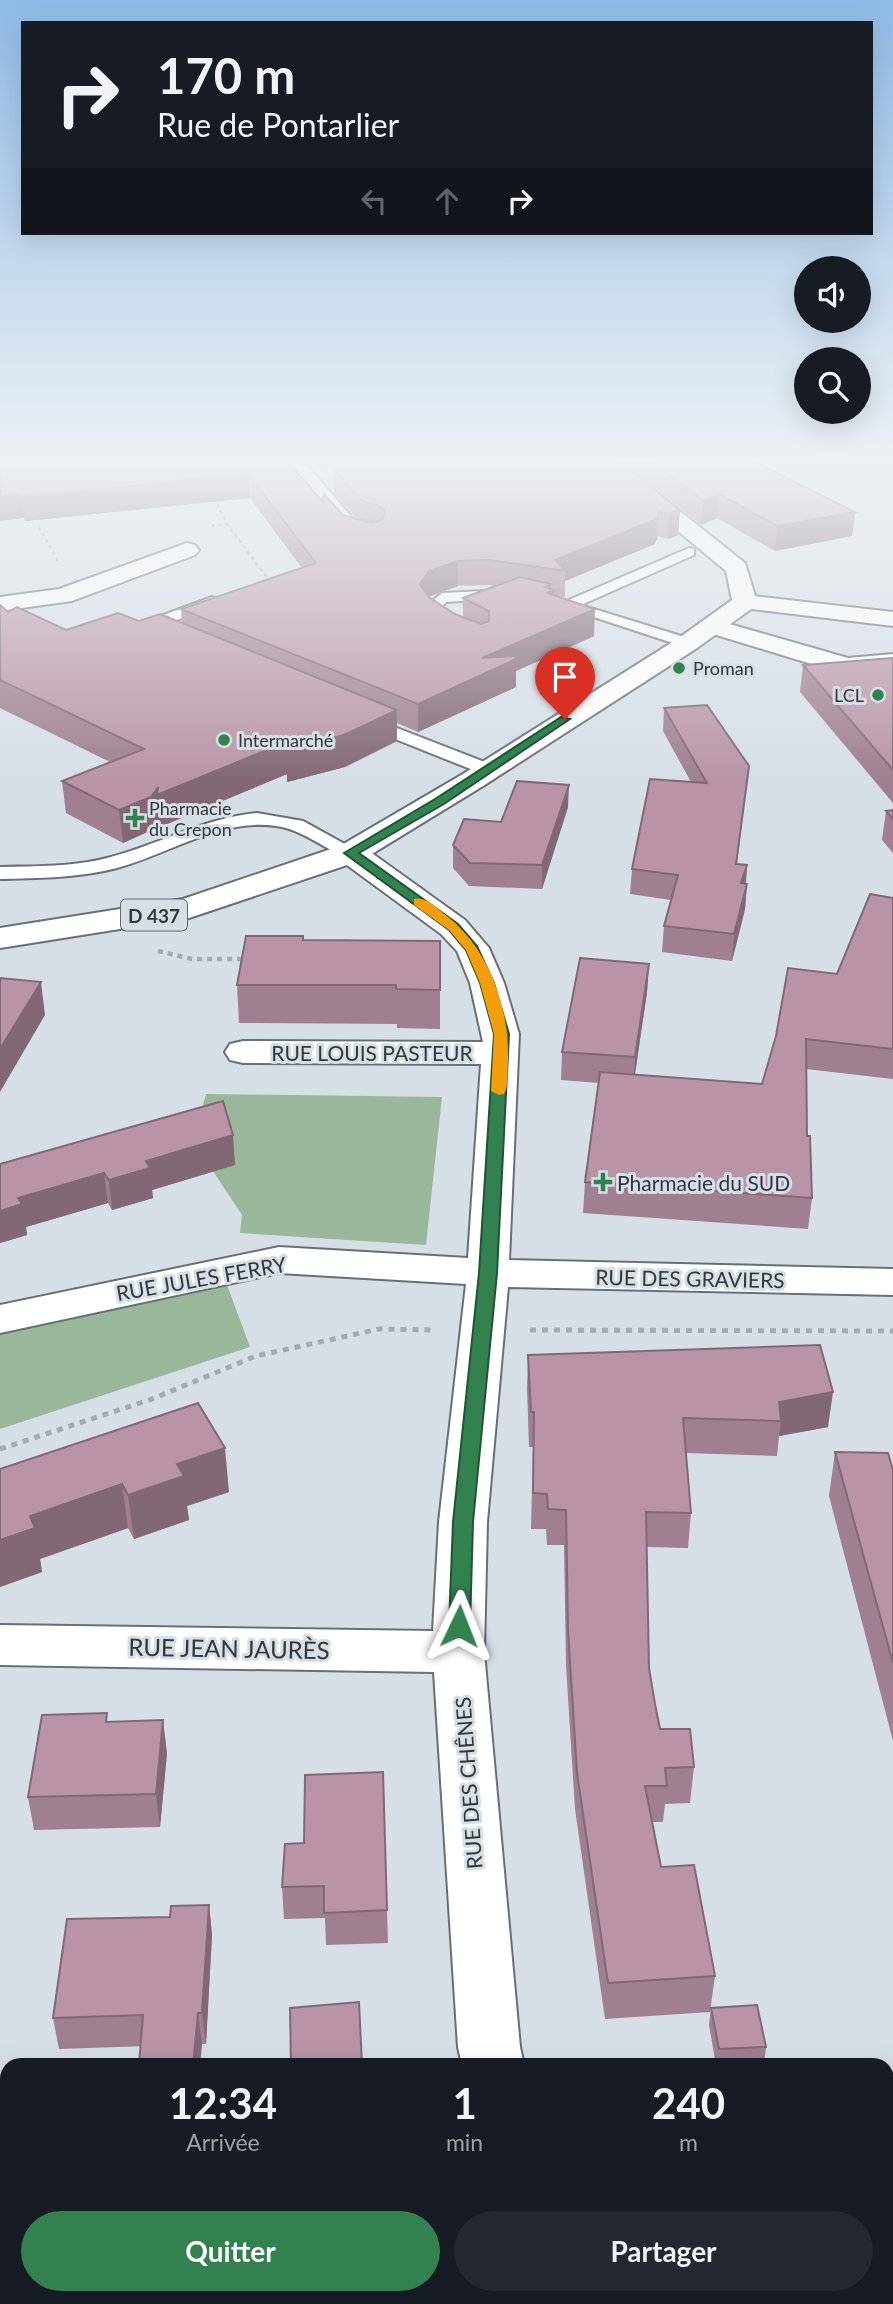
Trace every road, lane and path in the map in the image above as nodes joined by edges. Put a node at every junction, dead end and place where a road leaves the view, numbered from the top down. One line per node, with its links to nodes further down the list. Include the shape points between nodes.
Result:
1 (146, 566): 9 (street, via 64,596)
2 (257, 566): 6 (path, via 269,583)
3 (655, 566): 15 (lane, via 560,603)
4 (704, 566): 8 (street)
5 (734, 566): 8 (street)
6 (281, 582)
7 (230, 596): 14 (lane, via 139,627)
8 (745, 602): 10 (street); 12 (street, D 437)
9 (0, 604)
10 (893, 619)
11 (443, 624): 11 (lane, via 431,609 442,598 482,593 522,596); 13 (lane)
12 (712, 626): 15 (street, D 437); 16 (street, via 847,666)
13 (462, 635)
14 (165, 637)
15 (688, 643): 18 (street, D 437)
16 (893, 662)
17 (345, 712): 18 (lane)
18 (489, 769): 19 (street, D 437)
19 (351, 853): 20 (lane, via 279,820 233,820 121,861 54,872); 21 (street, D 437, via 189,908); 25 (street, RUE DES CHÊNES, via 453,927 472,948 487,983 501,1034)
20 (0, 873)
21 (0, 938)
22 (156, 951): 23 (path, via 192,959)
23 (258, 959)
24 (243, 1052): 25 (street, RUE LOUIS PASTEUR)
25 (501, 1053): 26 (street, RUE DES CHÊNES)
26 (488, 1273): 27 (street, RUE DES GRAVIERS); 28 (street, RUE JULES FERRY, via 279,1260); 32 (street, RUE DES CHÊNES, via 463,1522)
27 (893, 1282)
28 (0, 1319)
29 (870, 1331): 30 (path)
30 (893, 1331)
31 (0, 1645): 32 (street, RUE JEAN JAURÈS)
32 (458, 1652): 33 (street, RUE DES CHÊNES)
33 (491, 2058)

